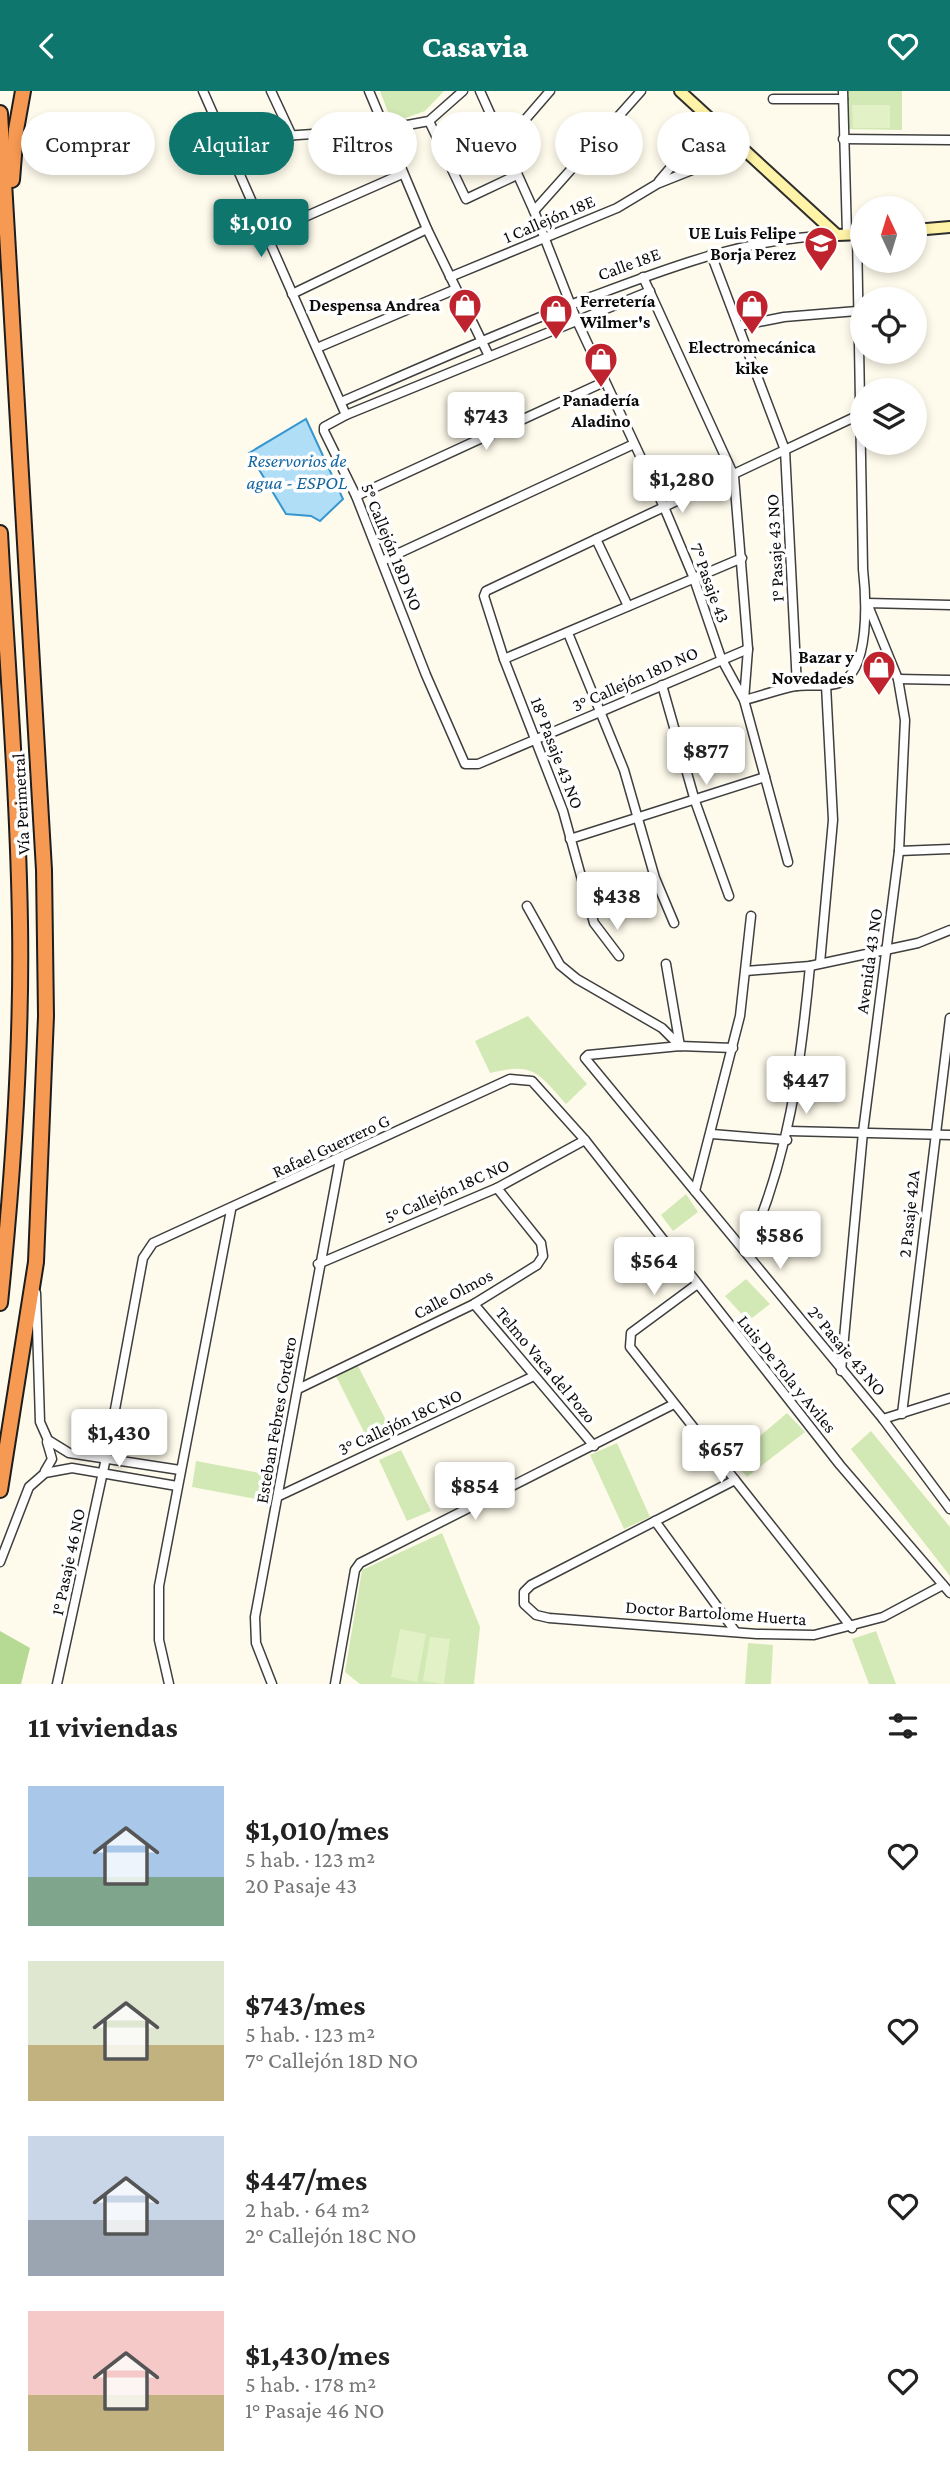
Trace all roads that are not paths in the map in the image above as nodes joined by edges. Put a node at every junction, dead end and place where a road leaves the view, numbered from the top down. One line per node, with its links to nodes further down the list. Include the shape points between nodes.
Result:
1 (23, 91): 44 (highway, via 14,142)
2 (203, 91): 12 (street)
3 (271, 91): 13 (street)
4 (369, 91): 14 (street)
5 (463, 91): 19 (street)
6 (480, 91): 15 (street, 7° Pasaje 43)
7 (550, 91): 16 (street)
8 (642, 91): 34 (street)
9 (680, 91): 17 (street)
10 (843, 95): 11 (street); 22 (street, Avenida 43 NO)
11 (773, 99)
12 (212, 112)
13 (281, 112)
14 (378, 112)
15 (490, 112)
16 (532, 112)
17 (704, 112)
18 (0, 113): 44 (highway, Vía Perimetral)
19 (429, 121): 20 (street); 21 (street)
20 (417, 123)
21 (431, 125)
22 (843, 139): 23 (street); 35 (street, Avenida 43 NO)
23 (950, 140)
24 (750, 153): 40 (street)
25 (240, 175): 39 (street)
26 (400, 175): 39 (street)
27 (402, 175): 37 (street)
28 (455, 175): 29 (street, via 467,199)
29 (515, 175)
30 (517, 175): 34 (street, 7° Pasaje 43)
31 (665, 175): 33 (street, 1 Callejón 18E)
32 (680, 175): 33 (street, 1 Callejón 18E)
33 (657, 184): 42 (street, 1 Callejón 18E, via 617,208)
34 (534, 211): 42 (street, 7° Pasaje 43)
35 (850, 223)
36 (950, 227): 38 (street)
37 (427, 229): 45 (street); 49 (street)
38 (928, 229)
39 (266, 234): 49 (street)
40 (850, 234)
41 (850, 235): 43 (street, Calle 18E, via 741,245)
42 (544, 239): 45 (street, 1 Callejón 18E); 50 (street, 7° Pasaje 43)
43 (711, 254): 46 (street, Calle 18E); 53 (street, 1° Pasaje 43 NO)
44 (10, 259): 121 (highway, Vía Perimetral, via 46,926)
45 (450, 277): 47 (street)
46 (643, 277): 48 (street); 50 (street, Calle 18E)
47 (456, 289): 54 (street); 55 (street)
48 (650, 291): 52 (street, Calle 18E); 64 (street)
49 (292, 294): 55 (street)
50 (570, 305): 52 (street, 7° Pasaje 43); 54 (street, Calle 18E)
51 (850, 312): 53 (street)
52 (577, 321): 56 (street, Calle 18E); 57 (street, 7° Pasaje 43)
53 (739, 326): 62 (street, 1° Pasaje 43 NO)
54 (481, 341): 56 (street); 58 (street, Calle 18E)
55 (317, 348): 58 (street)
56 (489, 356): 59 (street, Calle 18E)
57 (604, 382): 61 (street, 7° Pasaje 43); 65 (street)
58 (341, 401): 59 (street)
59 (346, 415): 65 (street, 5° Callejón 18D NO, via 324,431)
60 (850, 419): 62 (street)
61 (634, 444): 66 (street, 7° Pasaje 43); 70 (street)
62 (785, 450): 64 (street); 83 (street, 1° Pasaje 43 NO)
63 (862, 455): 72 (street, Avenida 43 NO)
64 (734, 476): 66 (street); 69 (street)
65 (356, 496): 70 (street, 5° Callejón 18D NO)
66 (664, 507): 68 (street); 71 (street, 7° Pasaje 43)
67 (0, 533): 124 (highway, Vía Perimetral, via 20,926 13,1160)
68 (596, 539): 74 (street); 78 (street, 18° Pasaje 43 NO, via 486,591)
69 (742, 558): 71 (street); 76 (street)
70 (382, 561): 86 (street, 5° Callejón 18D NO, via 465,764 478,764)
71 (693, 576): 74 (street); 77 (street, 7° Pasaje 43)
72 (867, 603): 73 (street); 79 (street, Avenida 43 NO); 82 (street, Avenida 43 NO, via 858,662 851,677)
73 (950, 605)
74 (628, 606): 75 (street)
75 (568, 633): 78 (street); 85 (street)
76 (748, 649): 77 (street, 3° Callejón 18D NO); 84 (street)
77 (721, 658): 81 (street, 3° Callejón 18D NO); 84 (street, 7° Pasaje 43)
78 (505, 659): 86 (street, 18° Pasaje 43 NO)
79 (898, 679): 80 (street); 92 (street, Avenida 43 NO, via 905,720)
80 (950, 680)
81 (662, 685): 85 (street, 3° Callejón 18D NO); 88 (street)
82 (826, 685): 83 (street, Avenida 43 NO); 101 (street, via 833,820)
83 (797, 686): 84 (street, Avenida 43 NO)
84 (744, 700): 87 (street, 7° Pasaje 43)
85 (602, 712): 86 (street, 3° Callejón 18D NO); 89 (street)
86 (535, 740): 90 (street, 18° Pasaje 43 NO)
87 (765, 776): 88 (street); 93 (street, 7° Pasaje 43)
88 (695, 801): 89 (street); 94 (street)
89 (639, 817): 90 (street); 97 (street, via 655,878)
90 (570, 839): 100 (street, 18° Pasaje 43 NO, via 594,923)
91 (950, 849): 92 (street)
92 (899, 851): 99 (street, Avenida 43 NO)
93 (788, 862)
94 (729, 896)
95 (527, 906): 106 (street, via 560,965 663,1028)
96 (751, 916): 104 (street)
97 (674, 923)
98 (950, 930): 99 (street, via 938,938)
99 (886, 949): 101 (street); 109 (street, Avenida 43 NO)
100 (619, 956)
101 (820, 963): 103 (street)
102 (666, 964): 106 (street)
103 (810, 967): 104 (street); 112 (street)
104 (746, 971): 107 (street)
105 (950, 1018): 110 (street, 2 Pasaje 42A)
106 (680, 1046): 107 (street); 117 (street, 2° Pasaje 43 NO, via 585,1058)
107 (733, 1048): 111 (street)
108 (522, 1078): 114 (street, Luis De Tola y Aviles, via 532,1081); 115 (street, Rafael Guerrero G, via 510,1079)
109 (863, 1132): 110 (street); 112 (street); 126 (street, Avenida 43 NO)
110 (934, 1133): 113 (street); 131 (street, 2 Pasaje 42A)
111 (712, 1134): 112 (street); 117 (street)
112 (788, 1135): 120 (street, via 768,1203)
113 (950, 1135)
114 (585, 1140): 116 (street, 5° Callejón 18C NO); 123 (street, Luis De Tola y Aviles)
115 (340, 1159): 118 (street, Rafael Guerrero G); 122 (street, Esteban Febres Cordero)
116 (497, 1188): 122 (street, 5° Callejón 18C NO); 125 (street, Calle Olmos, via 541,1243 543,1255 537,1265)
117 (695, 1191): 120 (street, 2° Pasaje 43 NO)
118 (231, 1210): 119 (street, Rafael Guerrero G); 136 (street)
119 (153, 1243): 135 (street, 1° Pasaje 46 NO, via 143,1258)
120 (747, 1252): 126 (street, 2° Pasaje 43 NO)
121 (36, 1262): 133 (street, via 39,1413); 141 (highway, Vía Perimetral)
122 (318, 1264): 128 (street, Esteban Febres Cordero)
123 (696, 1285): 130 (street, via 631,1333 629,1340 634,1355); 146 (street, Luis De Tola y Aviles)
124 (0, 1303)
125 (474, 1304): 127 (street, Telmo Vaca del Pozo); 128 (street, Calle Olmos)
126 (841, 1371): 132 (street, 2° Pasaje 43 NO)
127 (534, 1376): 134 (street, Telmo Vaca del Pozo); 142 (street, 3° Callejón 18C NO)
128 (298, 1389): 142 (street, Esteban Febres Cordero)
129 (950, 1398): 131 (street)
130 (674, 1404): 134 (street); 139 (street)
131 (902, 1414): 132 (street)
132 (883, 1419): 143 (street, 2° Pasaje 43 NO)
133 (44, 1433): 135 (street, via 54,1447); 138 (street, via 52,1459)
134 (594, 1446): 153 (street, via 360,1563)
135 (106, 1458): 136 (street); 137 (street, 1° Pasaje 46 NO)
136 (180, 1470): 140 (street)
137 (103, 1473): 138 (street, via 56,1468); 140 (street); 150 (street, 1° Pasaje 46 NO)
138 (40, 1476): 145 (street, via 29,1487)
139 (735, 1480): 144 (street); 148 (street)
140 (177, 1486): 151 (street, via 159,1586 159,1640)
141 (0, 1490)
142 (279, 1496): 152 (street, Esteban Febres Cordero, via 254,1628)
143 (950, 1509)
144 (655, 1521): 149 (street); 149 (street, Doctor Bartolome Huerta, via 531,1585 524,1592 524,1604 536,1615 549,1618)
145 (0, 1562)
146 (943, 1585): 147 (street, Luis De Tola y Aviles); 148 (street, Doctor Bartolome Huerta, via 910,1605)
147 (950, 1593)
148 (852, 1628): 149 (street, Doctor Bartolome Huerta, via 785,1636)
149 (735, 1632)
150 (57, 1684)
151 (169, 1684)
152 (272, 1684)
153 (335, 1684)

